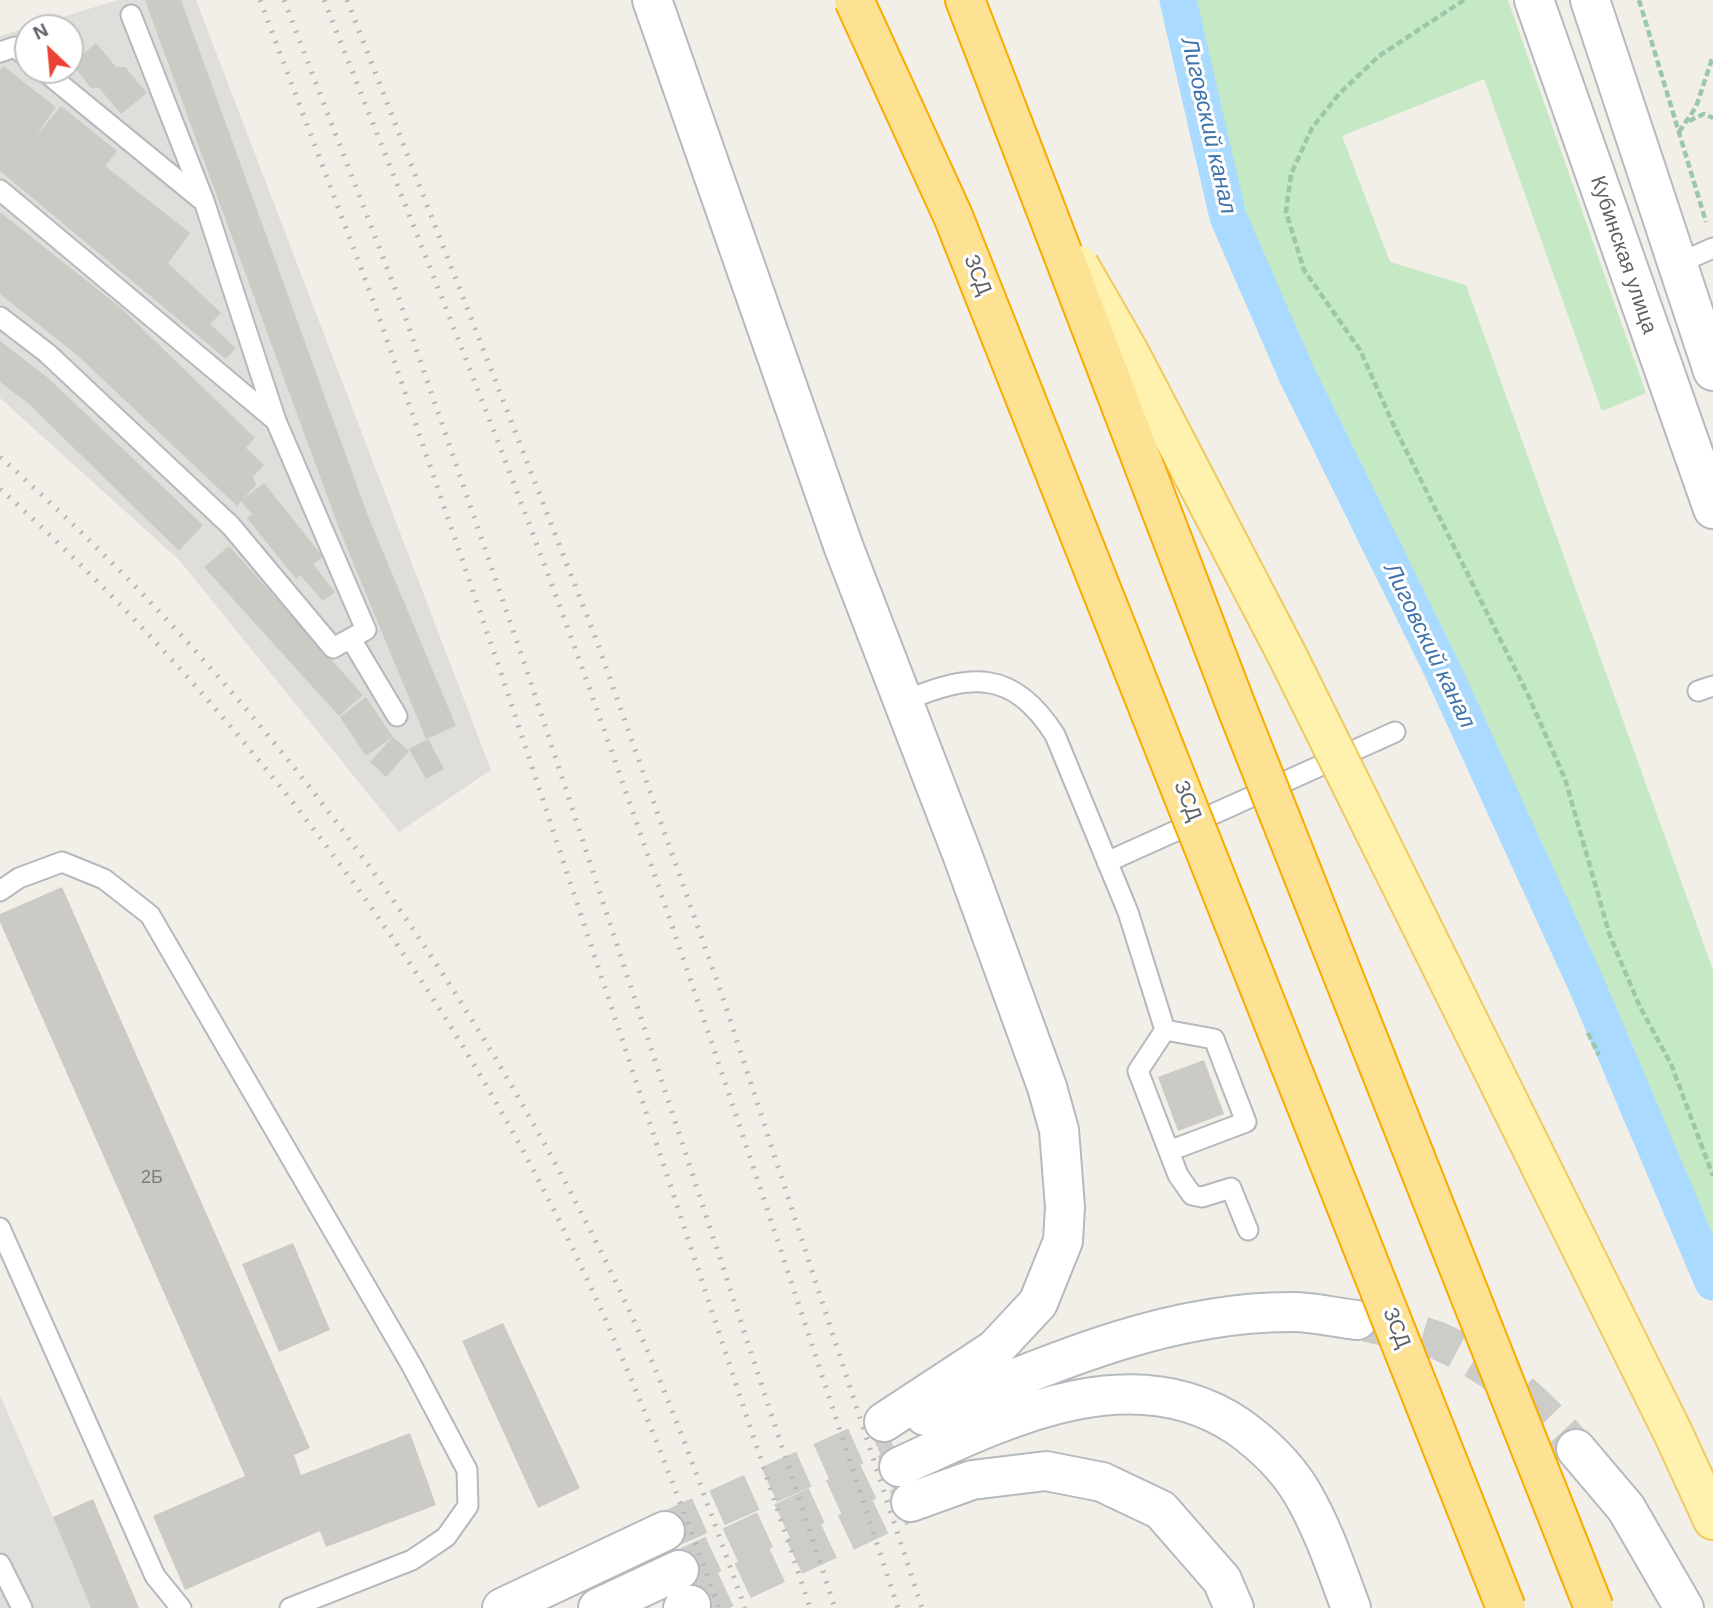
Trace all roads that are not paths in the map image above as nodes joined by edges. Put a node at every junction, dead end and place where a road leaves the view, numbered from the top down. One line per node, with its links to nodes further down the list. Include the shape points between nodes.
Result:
1 (652, 0): 18 (main road, via 844,548)
2 (854, 0): 40 (highway, ЗСД, bridge, via 953,216)
3 (965, 0): 10 (highway)
4 (1534, 0): 16 (main road, Кубинская улица)
5 (1590, 0): 12 (main road)
6 (131, 15): 9 (lane)
7 (60, 84): 9 (lane)
8 (0, 190): 15 (lane)
9 (204, 201): 15 (lane)
10 (1043, 202): 29 (main road, bridge, via 1129,352 1287,655); 41 (highway, bridge, via 1238,711)
11 (1711, 241): 12 (lane)
12 (1677, 264): 14 (main road)
13 (0, 317): 17 (lane, via 47,353 231,526 333,648)
14 (1713, 371)
15 (276, 421): 17 (lane, via 366,630)
16 (1713, 509)
17 (351, 639): 19 (lane)
18 (904, 701): 21 (lane, via 945,686 974,682 999,684 1022,694 1055,735); 27 (main road, via 1047,1087 1059,1130 1065,1207 1063,1241 1038,1303 995,1349 886,1427 1136,1335 1217,1318 1294,1312)
19 (397, 716)
20 (1395, 732): 21 (lane)
21 (1108, 862): 23 (lane, via 1129,912)
22 (0, 891): 35 (lane, via 19,878 62,862 104,879 150,915 412,1366 467,1470 468,1506 446,1537 412,1560)
23 (1165, 1030): 24 (lane, via 1138,1071); 24 (lane, via 1214,1039 1246,1122)
24 (1169, 1152): 26 (lane, via 1184,1188 1192,1195 1202,1197 1231,1188)
25 (0, 1227): 34 (lane, via 155,1576)
26 (1248, 1230)
27 (1357, 1320)
28 (1576, 1449): 42 (main road, via 1626,1508)
29 (1713, 1520)
30 (665, 1531): 36 (main road)
31 (0, 1564): 33 (lane)
32 (684, 1594): 37 (main road)
33 (22, 1608)
34 (181, 1608)
35 (290, 1608)
36 (502, 1608)
37 (598, 1608)
38 (1234, 1608): 39 (main road, via 1222,1580 1161,1510 1102,1482 1046,1471 905,1485 995,1424 1054,1403 1117,1394 1172,1398 1214,1410 1267,1447 1300,1489 1324,1532)
39 (1351, 1608)
40 (1506, 1608)
41 (1594, 1608)
42 (1684, 1608)

